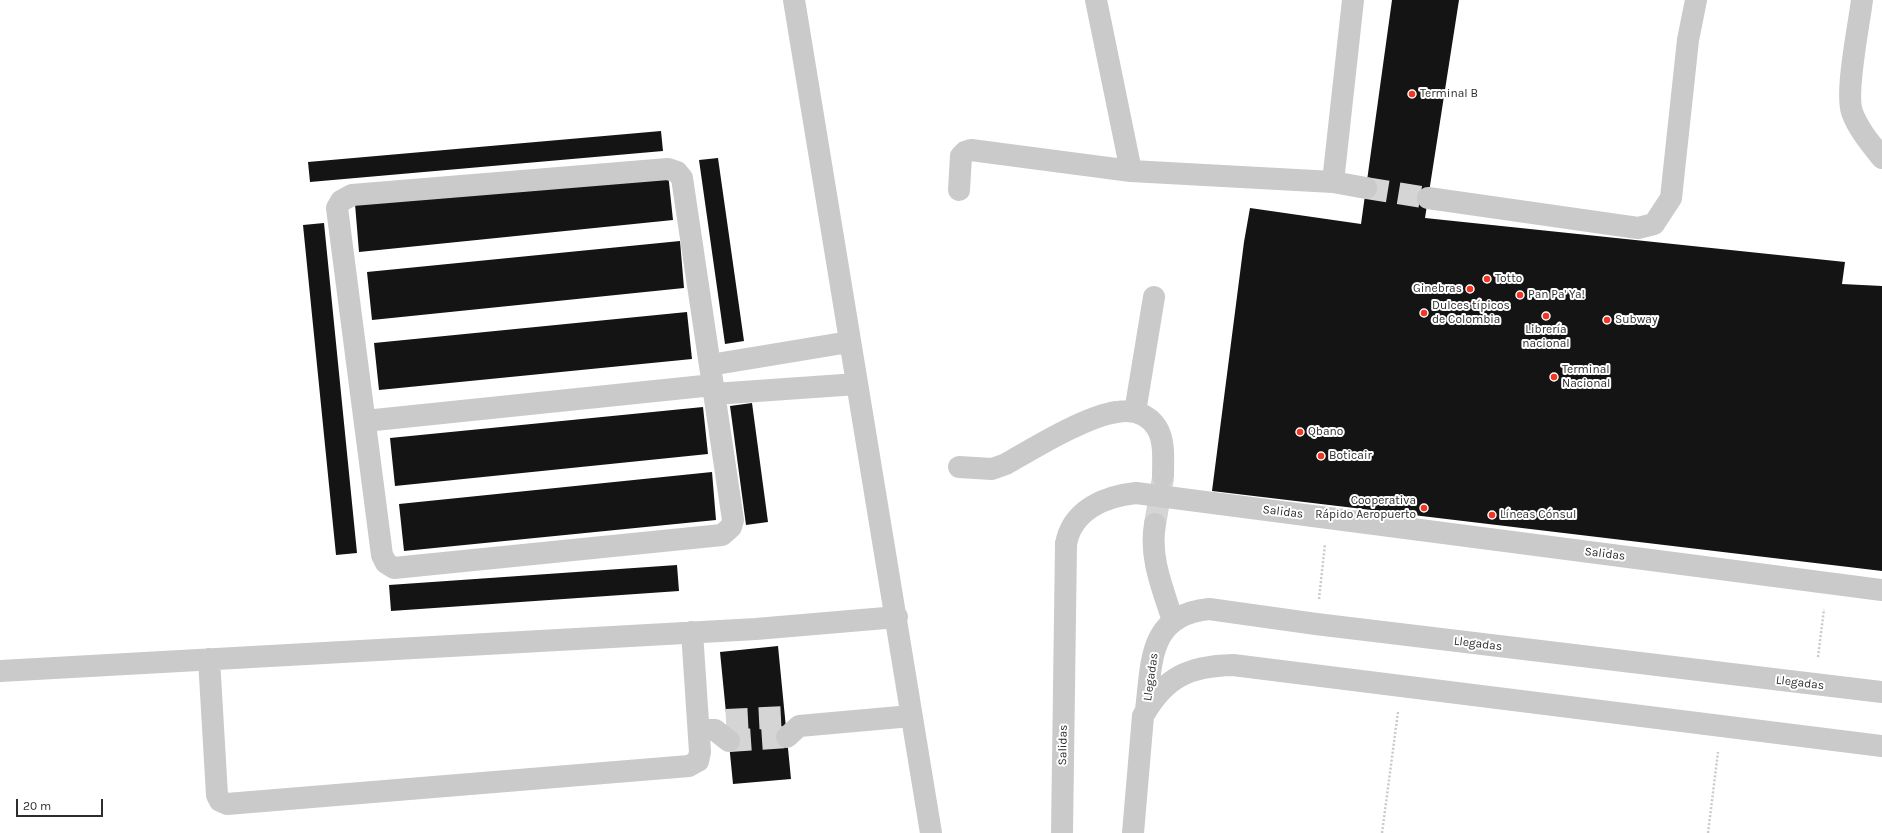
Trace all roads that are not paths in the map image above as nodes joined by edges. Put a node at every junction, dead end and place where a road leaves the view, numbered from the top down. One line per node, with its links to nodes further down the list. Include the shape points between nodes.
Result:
1 (794, 0): 13 (street)
2 (1096, 0): 7 (street)
3 (1353, 0): 8 (street)
4 (1696, 0): 11 (street, via 1688,40 1671,198 1654,224 1638,228)
5 (1862, 0): 6 (street, via 1849,95 1858,125)
6 (1879, 149)
7 (1131, 171): 8 (street); 10 (street, via 971,150 961,156)
8 (1333, 182): 9 (street)
9 (1366, 188)
10 (959, 190)
11 (1428, 198)
12 (1154, 297): 16 (street)
13 (849, 342): 14 (street); 15 (street)
14 (712, 381): 15 (street); 17 (street); 17 (street, via 733,520 731,527 722,535 394,568 386,563 382,555); 17 (street, via 682,178 677,172 668,169 352,195 341,201 337,208)
15 (857, 384): 22 (street)
16 (1135, 412): 18 (street, via 1117,412 1098,417 992,469); 19 (street, via 1148,418 1157,429 1162,443)
17 (365, 421)
18 (959, 467)
19 (1163, 476)
20 (1155, 524): 23 (street, via 1154,560)
21 (1882, 590): 33 (street, Salidas, bridge, via 1136,493 1107,499 1081,514 1068,533 1066,544)
22 (896, 617): 24 (street); 29 (street)
23 (1173, 621): 27 (street, Llegadas, via 1194,610 1209,609); 28 (street, Llegadas, via 1161,634 1153,652)
24 (692, 632): 25 (street); 25 (street, via 717,730 700,752 698,761 689,766 227,804 220,801 217,795)
25 (209, 659): 26 (street)
26 (0, 671)
27 (1882, 692)
28 (1146, 711): 31 (street, Llegadas, via 1152,700 1167,685 1190,671 1210,666 1233,665); 34 (street, Llegadas, via 1143,716)
29 (911, 716): 30 (street); 32 (street)
30 (791, 727)
31 (1882, 746)
32 (931, 833)
33 (1062, 833)
34 (1132, 833)

